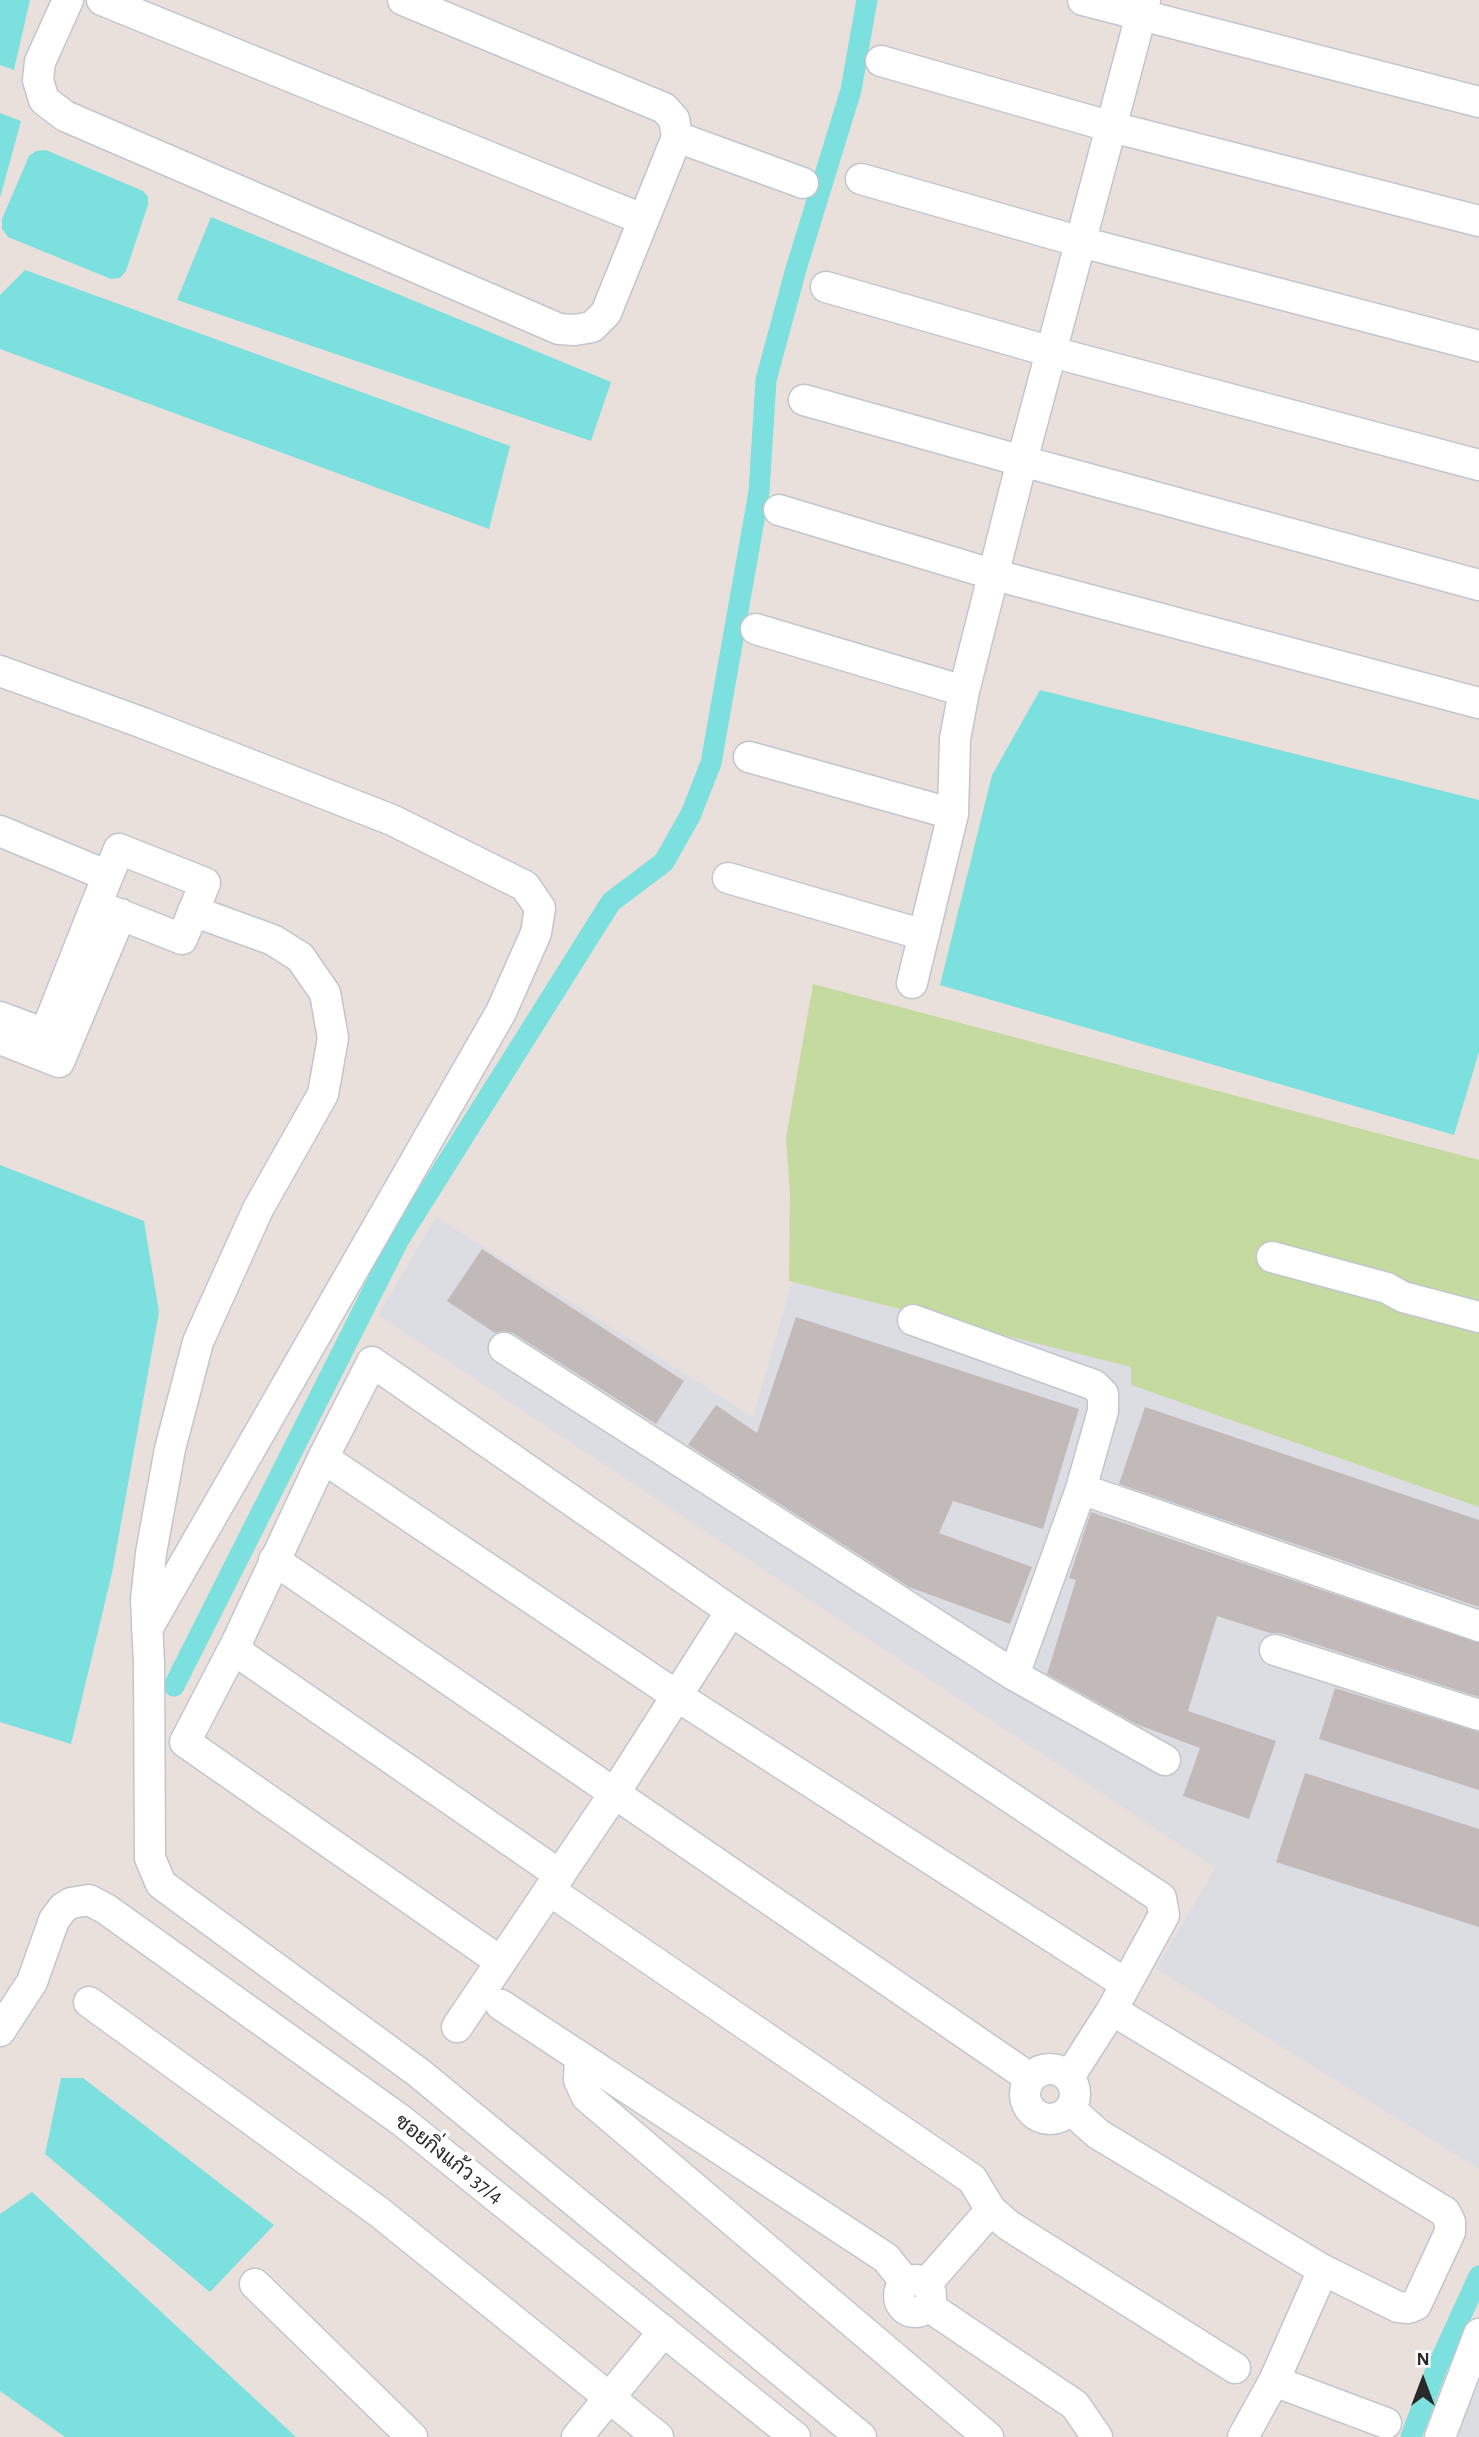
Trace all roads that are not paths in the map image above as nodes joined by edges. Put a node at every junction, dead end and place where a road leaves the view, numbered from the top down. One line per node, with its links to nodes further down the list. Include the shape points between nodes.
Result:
1 (68, 0): 12 (street, via 40,62 38,80 44,100 65,116 559,329 592,327 607,313)
2 (102, 0): 12 (street)
3 (403, 0): 9 (street, via 664,108 674,119)
4 (1083, 0): 5 (street)
5 (1143, 8): 7 (street); 8 (street)
6 (881, 61): 8 (street)
7 (1479, 102)
8 (1112, 127): 13 (street); 14 (street)
9 (677, 137): 11 (street); 12 (street)
10 (860, 179): 14 (street)
11 (803, 183)
12 (642, 219)
13 (1479, 221)
14 (1081, 242): 16 (street); 17 (street)
15 (827, 287): 17 (street)
16 (1479, 346)
17 (1052, 352): 19 (street); 20 (street)
18 (804, 400): 19 (street)
19 (1022, 461): 22 (street); 23 (street)
20 (1479, 465)
21 (779, 510): 22 (street)
22 (995, 575): 26 (street); 27 (street)
23 (1479, 585)
24 (756, 629): 26 (street)
25 (0, 671): 48 (street, via 392,820 524,886 540,908 536,933 501,1012)
26 (964, 691): 29 (street, via 955,739)
27 (1479, 704)
28 (749, 757): 29 (street)
29 (953, 814): 35 (street)
30 (0, 831): 31 (street)
31 (108, 876): 33 (street); 34 (street, via 119,849 205,883)
32 (728, 878): 35 (street)
33 (109, 909): 34 (street, via 181,940); 38 (street, via 59,1062)
34 (193, 911): 48 (street, via 273,940 300,957 325,993 333,1038 323,1094 258,1209 198,1342 170,1449 153,1540)
35 (924, 935): 36 (street)
36 (912, 982)
37 (0, 1017): 38 (street)
38 (19, 1039)
39 (1272, 1257): 40 (street)
40 (1479, 1317)
41 (913, 1320): 44 (street, via 1094,1385 1103,1394)
42 (504, 1348): 51 (street)
43 (323, 1458): 45 (street); 46 (street, via 372,1362); 52 (street)
44 (1081, 1489): 47 (street); 51 (street)
45 (274, 1560): 49 (street); 55 (street)
46 (731, 1611): 52 (street); 58 (street, via 1161,1898 1164,1915)
47 (1479, 1626)
48 (147, 1629): 81 (street, via 150,1858 161,1884 419,2073)
49 (237, 1643): 56 (street, via 240,1654); 57 (street, via 185,1742)
50 (1275, 1650): 53 (street)
51 (1014, 1675): 54 (street)
52 (677, 1696): 55 (street); 58 (street)
53 (1479, 1715)
54 (1165, 1760)
55 (614, 1794): 56 (street); 65 (street)
56 (555, 1882): 57 (street); 67 (street, via 972,2179)
57 (501, 1962): 61 (street)
58 (1119, 1997): 64 (street); 68 (street, via 1445,2212 1450,2222 1450,2232 1416,2305 1398,2307)
59 (89, 2002): 75 (street, via 379,2212)
60 (501, 2005): 63 (street)
61 (457, 2026)
62 (0, 2031): 71 (street, ซอยกิ่งแก้ว 37/4, via 32,1982 54,1920 71,1903 89,1900 402,2122)
63 (580, 2057): 70 (street, via 886,2258); 82 (street, via 579,2080 587,2097)
64 (1069, 2077): 65 (street, via 1054,2069); 66 (street, via 1076,2093)
65 (1030, 2078): 66 (street, via 1025,2094 1038,2116 1055,2119)
66 (1070, 2109): 68 (street, via 1098,2134)
67 (991, 2210): 70 (street); 73 (street)
68 (1323, 2270): 74 (street)
69 (255, 2284): 77 (street)
70 (920, 2291): 83 (street, via 1075,2405)
71 (664, 2331): 75 (street); 80 (street, ซอยกิ่งแก้ว 37/4)
72 (1479, 2334): 85 (street)
73 (1236, 2368)
74 (1274, 2381): 76 (street); 84 (street)
75 (609, 2396): 78 (street); 79 (street)
76 (1386, 2423)
77 (412, 2437)
78 (576, 2437)
79 (659, 2437)
80 (795, 2437)
81 (861, 2437)
82 (988, 2437)
83 (1097, 2437)
84 (1243, 2437)
85 (1440, 2437)

